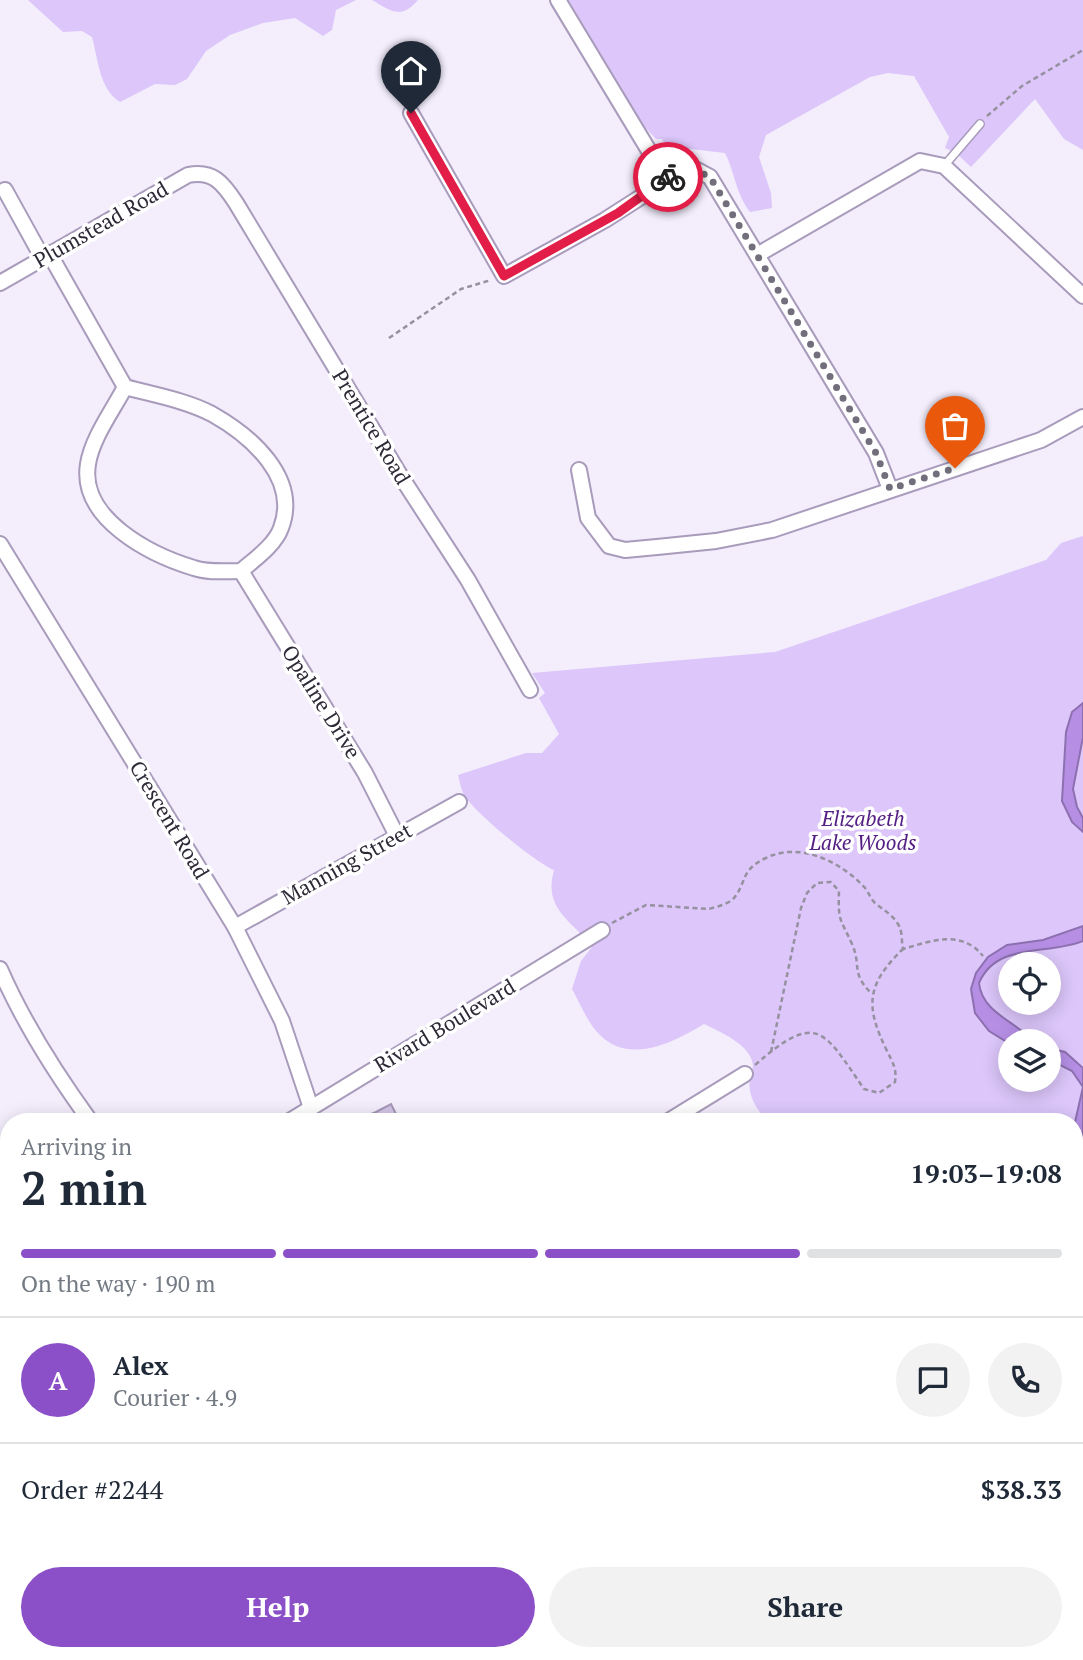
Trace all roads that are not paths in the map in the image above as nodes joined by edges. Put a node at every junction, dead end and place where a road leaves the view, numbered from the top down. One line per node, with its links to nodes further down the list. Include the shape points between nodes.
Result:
1 (558, 0): 6 (street)
2 (411, 113): 6 (street, via 504,276 614,215)
3 (980, 124): 4 (lane)
4 (944, 166): 9 (street, via 920,161); 11 (street)
5 (204, 172): 8 (street, Plumstead Road, via 188,175); 18 (street, Prentice Road, via 225,186 236,203 474,590)
6 (666, 178): 9 (street, via 695,169 710,177)
7 (5, 190): 8 (street)
8 (46, 255): 10 (street, Plumstead Road); 12 (street)
9 (757, 255): 15 (street, via 876,453)
10 (0, 283)
11 (1083, 296)
12 (125, 387): 17 (street, via 88,464 88,486 106,519 133,542 195,569); 17 (street, via 211,414 243,434 280,478 286,509 281,530)
13 (1083, 417): 15 (street, via 1041,440)
14 (579, 470): 15 (street, via 588,518 609,546 625,550 772,530)
15 (890, 489)
16 (0, 544): 21 (street, Crescent Road)
17 (242, 571): 20 (street, Opaline Drive, via 365,773)
18 (530, 690)
19 (459, 802): 20 (street, Manning Street)
20 (397, 836): 21 (street, Manning Street)
21 (235, 927): 25 (street, Crescent Road, via 269,990)
22 (602, 930): 25 (street, Rivard Boulevard)
23 (0, 969): 26 (street, via 20,1012)
24 (745, 1074): 28 (street)
25 (311, 1108): 27 (street, Rivard Boulevard)
26 (84, 1113)
27 (303, 1113)
28 (682, 1113)

